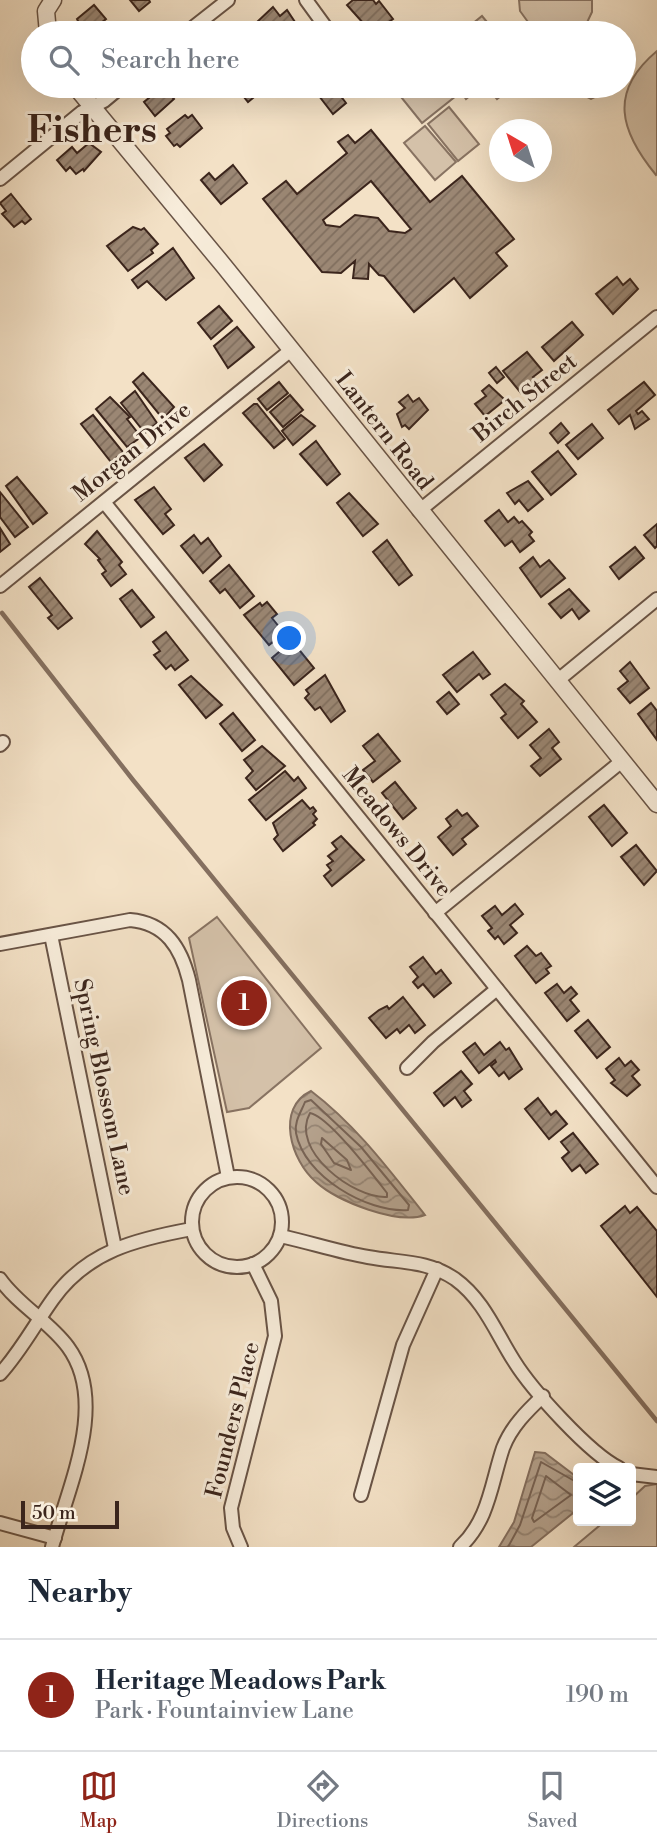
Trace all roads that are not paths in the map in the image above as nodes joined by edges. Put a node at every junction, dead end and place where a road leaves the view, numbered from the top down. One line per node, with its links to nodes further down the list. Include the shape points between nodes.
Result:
1 (228, 0): 3 (street)
2 (306, 0): 4 (street)
3 (201, 21)
4 (321, 21)
5 (85, 98): 7 (street, Lantern Road)
6 (104, 98): 7 (street)
7 (92, 106): 8 (street); 10 (street, Lantern Road)
8 (0, 179)
9 (657, 317): 12 (street, Birch Street)
10 (291, 350): 11 (street, Morgan Drive); 12 (street, Lantern Road)
11 (104, 502): 13 (street, Morgan Drive); 18 (street, Meadows Drive)
12 (419, 512): 15 (street, Lantern Road)
13 (0, 586)
14 (657, 599): 15 (street)
15 (557, 681): 16 (street, Lantern Road)
16 (622, 761): 17 (street, Lantern Road); 18 (street)
17 (657, 804)
18 (435, 913): 21 (street, Meadows Drive)
19 (51, 935): 20 (street); 23 (street, via 130,920 152,925 174,942 189,980); 27 (street, Spring Blossom Lane)
20 (0, 944)
21 (497, 989): 22 (street); 24 (street, Meadows Drive)
22 (407, 1068)
23 (228, 1177): 25 (street, via 199,1196); 26 (street, via 245,1177 267,1188 281,1210)
24 (657, 1187)
25 (192, 1228): 27 (street); 28 (street, via 197,1244 214,1261 229,1266)
26 (280, 1236): 28 (street, via 267,1256); 29 (street)
27 (115, 1248): 31 (street, via 71,1277)
28 (253, 1264): 40 (street, Founders Place, via 271,1301 275,1336 231,1508)
29 (437, 1269): 33 (street, via 475,1298 521,1371); 37 (street, via 403,1345)
30 (0, 1279): 31 (street)
31 (40, 1320): 32 (street); 39 (street, via 68,1347 81,1372 88,1402)
32 (0, 1374)
33 (543, 1396): 34 (street, via 595,1452); 41 (street, via 513,1429 485,1513)
34 (612, 1463)
35 (636, 1475): 36 (street)
36 (657, 1477)
37 (361, 1495)
38 (0, 1523): 39 (street)
39 (53, 1542)
40 (241, 1547)
41 (460, 1547)

